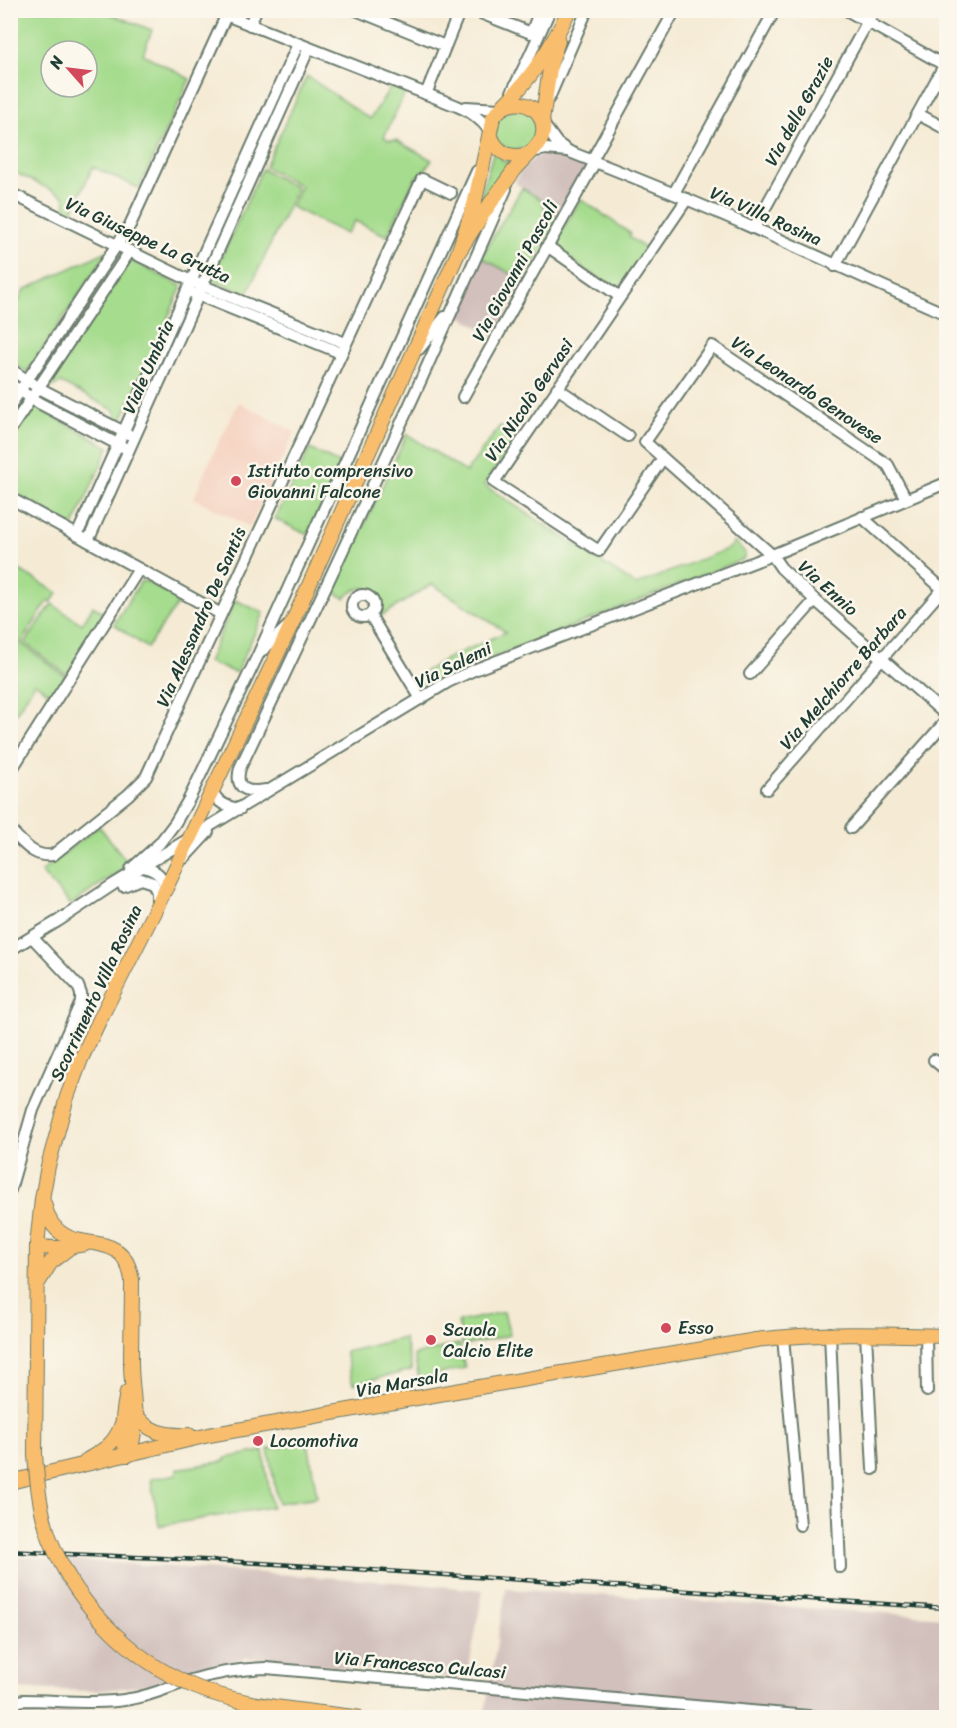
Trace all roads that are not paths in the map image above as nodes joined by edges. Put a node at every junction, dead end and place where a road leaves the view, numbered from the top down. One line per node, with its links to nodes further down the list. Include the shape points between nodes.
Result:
1 (213, 10): 14 (street)
2 (256, 10): 16 (street)
3 (356, 10): 18 (street)
4 (460, 10): 18 (street)
5 (473, 10): 6 (street, via 531,33)
6 (540, 10)
7 (550, 10): 25 (street)
8 (587, 10): 27 (street)
9 (675, 10): 35 (street, Via Giovanni Pascoli)
10 (775, 10): 39 (street)
11 (846, 10): 15 (street)
12 (874, 10): 15 (street, Via delle Grazie)
13 (567, 14): 25 (main road, via 535,67); 27 (main road, via 551,62)
14 (226, 16): 16 (street); 45 (street, via 130,225)
15 (867, 22): 20 (street); 43 (street, Via delle Grazie)
16 (250, 25): 17 (street)
17 (298, 44): 19 (street); 21 (street, Viale Umbria)
18 (445, 46): 23 (street)
19 (309, 48): 22 (street, Viale Umbria); 23 (street)
20 (946, 64): 26 (street)
21 (287, 68): 22 (street); 29 (street, Viale Umbria)
22 (298, 73): 31 (street, Viale Umbria)
23 (426, 94): 24 (street)
24 (457, 106): 25 (street); 30 (street, via 482,120)
25 (502, 107): 27 (main road, via 525,104); 30 (main road, via 493,118)
26 (918, 114): 28 (street); 47 (street)
27 (543, 118): 33 (street, Via Villa Rosina, via 557,143); 34 (main road, via 543,137)
28 (946, 129)
29 (259, 131): 31 (street); 41 (street, Viale Umbria)
30 (490, 132): 32 (main road); 34 (main road, via 504,154)
31 (270, 136): 42 (street, Viale Umbria)
32 (487, 148): 46 (main road); 85 (street)
33 (570, 152): 34 (street, Via Villa Rosina, via 546,149); 35 (street, Via Villa Rosina)
34 (530, 153): 36 (main road)
35 (594, 161): 39 (street, Via Villa Rosina); 44 (street, Via Giovanni Pascoli)
36 (514, 171): 46 (main road); 51 (street)
37 (10, 193): 45 (street, Via Giuseppe La Grutta)
38 (451, 193): 53 (street, Via Alessandro De Santis, via 422,179)
39 (675, 194): 40 (street, Via Villa Rosina)
40 (687, 199): 43 (street, Via Villa Rosina); 50 (street, Via Nicolò Gervasi)
41 (227, 202): 42 (street); 48 (street, Viale Umbria)
42 (238, 207): 49 (street, Viale Umbria)
43 (754, 228): 47 (street, Via Villa Rosina)
44 (547, 246): 50 (street); 61 (street, Via Giovanni Pascoli)
45 (124, 248): 48 (street, Via Giuseppe La Grutta); 56 (street); 58 (street, via 119,268)
46 (458, 253): 54 (main road, Scorrimento Villa Rosina)
47 (835, 266): 52 (street, Via Villa Rosina)
48 (189, 286): 49 (street, Via Giuseppe La Grutta); 65 (street, Viale Umbria)
49 (200, 290): 53 (street, Via Giuseppe La Grutta); 67 (street, Viale Umbria)
50 (619, 296): 59 (street, Via Nicolò Gervasi)
51 (455, 305): 54 (street); 92 (street, via 240,768 237,777 246,790)
52 (946, 314)
53 (343, 348): 82 (street, Via Alessandro De Santis)
54 (412, 356): 84 (main road, Scorrimento Villa Rosina)
55 (10, 369): 56 (street)
56 (28, 380): 58 (street); 60 (street)
57 (10, 384): 60 (street)
58 (39, 388): 62 (street); 65 (street)
59 (557, 388): 66 (street); 71 (street, Via Nicolò Gervasi, via 494,482 599,551)
60 (21, 391): 62 (street); 63 (street)
61 (463, 397)
62 (32, 398): 64 (street); 69 (street)
63 (10, 406)
64 (10, 430)
65 (124, 432): 67 (street); 69 (street, Viale Umbria)
66 (628, 436)
67 (134, 438): 70 (street, Viale Umbria)
68 (645, 442): 71 (street, Via Ennio); 74 (street, Via Leonardo Genovese, via 712,346 888,465)
69 (118, 445): 70 (street); 76 (street, Viale Umbria)
70 (128, 450): 77 (street, Viale Umbria)
71 (663, 458): 78 (street, Via Ennio)
72 (946, 483): 74 (street, Via Salemi)
73 (10, 498): 76 (street)
74 (906, 499): 75 (street, Via Salemi)
75 (862, 517): 78 (street, Via Salemi); 80 (street)
76 (77, 535): 77 (street)
77 (88, 541): 79 (street)
78 (772, 555): 81 (street, Via Ennio); 88 (street, Via Salemi, via 474,670)
79 (139, 570): 82 (street); 91 (street)
80 (945, 591): 86 (street, Via Melchiorre Barbara)
81 (816, 600): 86 (street, Via Ennio); 87 (street)
82 (221, 614): 98 (street, Via Alessandro De Santis, via 139,785 52,855 38,855)
83 (370, 615): 88 (street)
84 (293, 621): 85 (street); 94 (main road, Scorrimento Villa Rosina)
85 (258, 655): 102 (street, via 175,823 159,844)
86 (882, 658): 89 (street, Via Ennio); 93 (street, Via Melchiorre Barbara)
87 (750, 674)
88 (421, 699): 92 (street, Via Salemi)
89 (946, 715)
90 (946, 721): 97 (street)
91 (10, 772)
92 (273, 789): 95 (street, Via Salemi)
93 (767, 789)
94 (212, 791): 95 (street, via 220,803); 99 (main road, Scorrimento Villa Rosina)
95 (240, 809): 96 (street, Via Salemi)
96 (222, 820): 99 (street, Via Salemi); 101 (street, via 186,856)
97 (851, 828)
98 (10, 830)
99 (188, 839): 100 (street, Via Salemi); 101 (main road, Scorrimento Villa Rosina)
100 (143, 867): 101 (street, via 157,871); 102 (street, Via Salemi)
101 (168, 883): 104 (main road, Scorrimento Villa Rosina)
102 (114, 884): 103 (street, Via Salemi)
103 (97, 896): 104 (street, via 146,879 156,888); 105 (street, Via Salemi)
104 (157, 906): 110 (main road, Scorrimento Villa Rosina, via 70,1088)
105 (32, 937): 106 (street, Via Salemi); 109 (street, via 78,986 81,1002 33,1110)
106 (12, 947)
107 (934, 1060): 108 (street)
108 (946, 1070)
109 (10, 1190)
110 (42, 1198): 111 (main road, via 54,1227); 112 (main road, Scorrimento Villa Rosina)
111 (70, 1242): 112 (main road, via 58,1249); 113 (main road); 119 (main road, via 102,1243 118,1252 130,1269)
112 (38, 1245): 113 (main road, Scorrimento Villa Rosina)
113 (37, 1285): 131 (main road, Scorrimento Villa Rosina, bridge, via 35,1454 43,1516 59,1559 90,1607 134,1651 208,1692 259,1704)
114 (831, 1334): 115 (main road, Via Marsala); 118 (main road, Via Marsala); 129 (street)
115 (866, 1334): 116 (main road, Via Marsala); 126 (street)
116 (926, 1335): 117 (main road, Via Marsala); 120 (street)
117 (946, 1336)
118 (783, 1337): 123 (main road, Via Marsala); 128 (street)
119 (131, 1365): 121 (main road); 122 (main road)
120 (927, 1391)
121 (134, 1411): 123 (main road, via 146,1427 158,1432); 124 (main road)
122 (122, 1421): 124 (main road); 125 (main road, via 111,1445)
123 (209, 1435): 124 (main road, Via Marsala)
124 (128, 1455): 125 (main road, Via Marsala)
125 (78, 1466): 127 (main road, Via Marsala)
126 (873, 1469)
127 (10, 1482)
128 (800, 1525)
129 (840, 1567)
130 (10, 1704): 132 (street, Via Francesco Culcasi, via 23,1700 130,1699 207,1676 266,1668)
131 (362, 1718)
132 (831, 1718)

